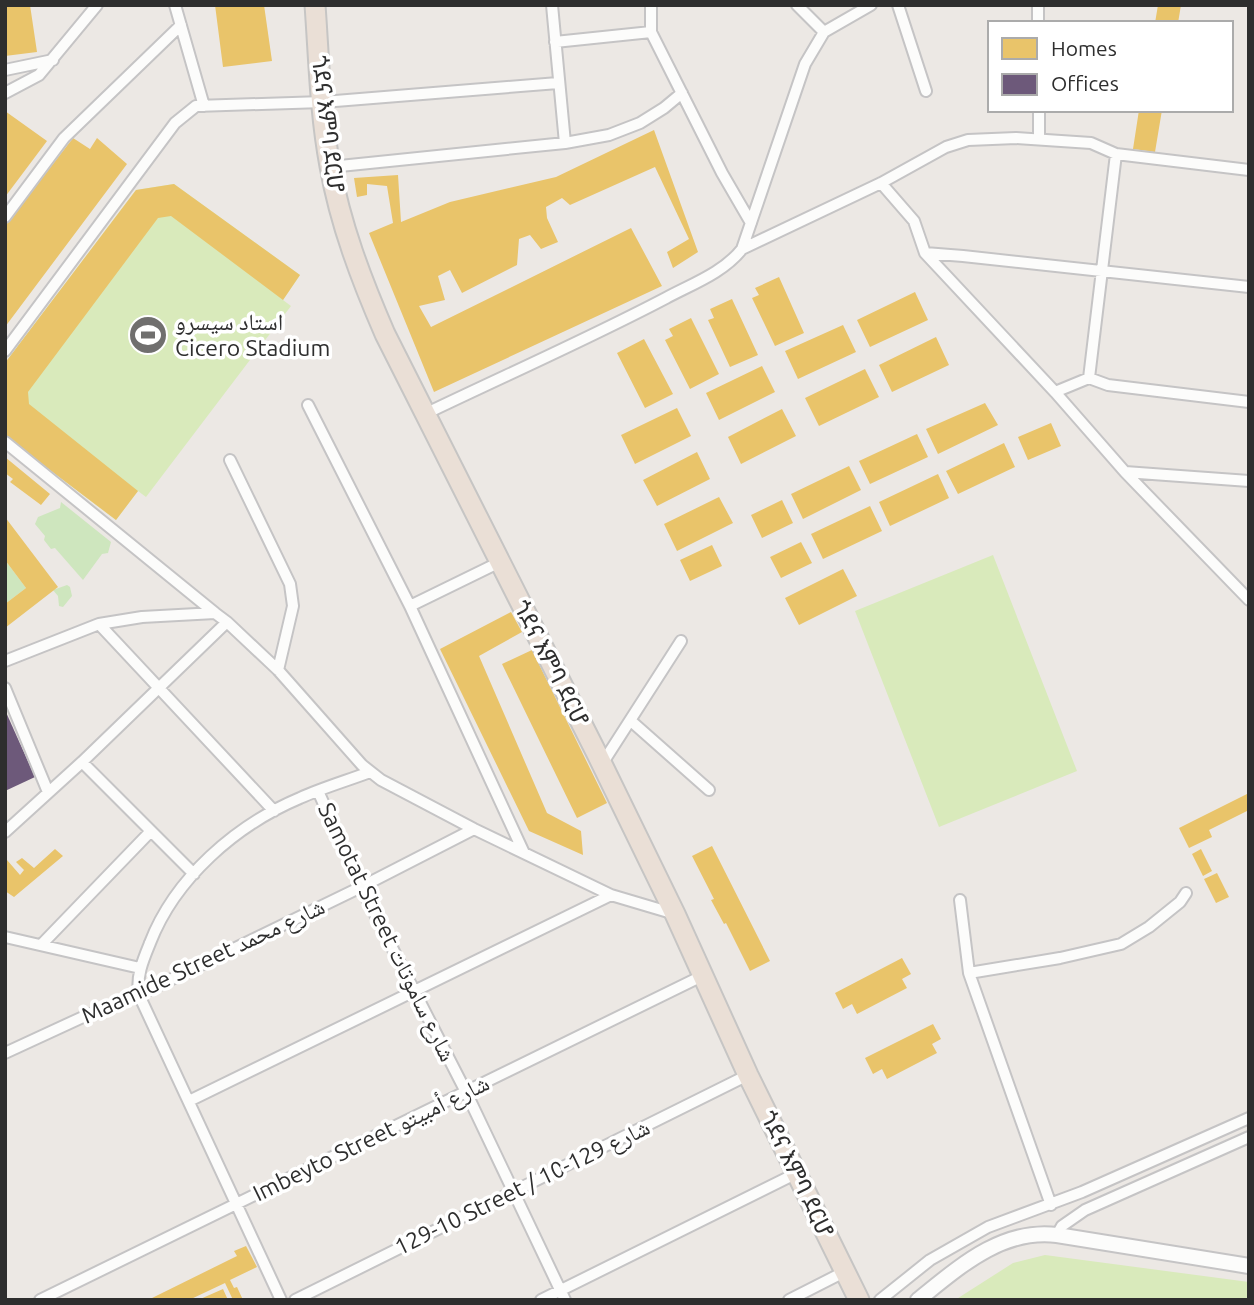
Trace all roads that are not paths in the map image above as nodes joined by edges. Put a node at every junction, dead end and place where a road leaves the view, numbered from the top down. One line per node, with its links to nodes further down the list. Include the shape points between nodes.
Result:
1 (97, 5): 13 (street)
2 (175, 5): 9 (street)
3 (315, 5): 19 (highway, ጎደና እምባ ደርሆ)
4 (552, 5): 12 (street)
5 (651, 5): 11 (street)
6 (797, 5): 10 (street)
7 (871, 5): 10 (street)
8 (898, 5): 16 (street)
9 (181, 25): 20 (street); 28 (street, via 64,138)
10 (824, 32): 29 (street, via 805,64)
11 (651, 33): 12 (street); 18 (street)
12 (555, 42): 15 (street)
13 (53, 60): 14 (street); 17 (street, via 39,75)
14 (5, 70)
15 (558, 83): 19 (street); 23 (street)
16 (926, 91)
17 (5, 93)
18 (682, 93): 23 (street, via 664,108 609,135); 29 (street)
19 (323, 102): 20 (street); 25 (highway, ጎደና እምባ ደርሆ)
20 (204, 106): 34 (street, via 187,111 174,123)
21 (1039, 112): 22 (street)
22 (1039, 139): 24 (street, via 1091,143); 27 (street, via 968,140)
23 (565, 143): 25 (street)
24 (1116, 154): 26 (street); 32 (street)
25 (330, 167): 39 (highway, ጎደና እምባ ደርሆ, via 371,301)
26 (1249, 170)
27 (881, 183): 30 (street); 31 (street, via 914,221)
28 (5, 217)
29 (751, 223): 30 (street)
30 (742, 249): 39 (street, via 718,271)
31 (925, 253): 32 (street); 36 (street)
32 (1100, 272): 33 (street); 35 (street)
33 (1249, 287)
34 (5, 351)
35 (1089, 378): 36 (street); 37 (street, via 1108,385)
36 (1055, 392): 42 (street)
37 (1249, 402)
38 (308, 405): 46 (street)
39 (427, 413): 44 (highway, ጎደና እምባ ደርሆ)
40 (5, 442): 47 (street)
41 (230, 460): 52 (street, via 290,584 293,606)
42 (1125, 472): 43 (street); 45 (street)
43 (1249, 481)
44 (500, 562): 46 (street); 57 (highway, ጎደና እምባ ደርሆ)
45 (1249, 600)
46 (410, 606): 66 (street)
47 (215, 613): 48 (street); 49 (street)
48 (228, 622): 52 (street); 54 (street)
49 (99, 624): 51 (street); 54 (street)
50 (681, 641): 55 (street)
51 (5, 662)
52 (278, 670): 58 (street)
53 (5, 688): 61 (street)
54 (159, 688): 56 (street); 62 (street)
55 (631, 721): 57 (street); 59 (street)
56 (82, 762): 61 (street); 64 (street)
57 (602, 764): 72 (highway, ጎደና እምባ ደርሆ)
58 (370, 772): 60 (street); 63 (street)
59 (709, 790)
60 (318, 791): 62 (street); 68 (street, Samotat Street شارع ساموتات)
61 (48, 792): 65 (street)
62 (274, 811): 67 (street, via 240,833)
63 (474, 830): 66 (street); 68 (street, Maamide Street شارع محمد)
64 (151, 831): 67 (street); 74 (street)
65 (5, 832)
66 (523, 853): 70 (street)
67 (194, 874): 75 (street, via 158,921)
68 (361, 887): 78 (street, Samotat Street شارع ساموتات); 79 (street, Maamide Street شارع محمد)
69 (1186, 893): 76 (street, via 1149,927 1121,944)
70 (611, 895): 72 (street); 78 (street)
71 (960, 900): 76 (street)
72 (675, 914): 77 (highway, ጎደና እምባ ደርሆ)
73 (5, 937): 74 (street)
74 (41, 945): 75 (street)
75 (140, 968): 79 (street)
76 (969, 974): 89 (street)
77 (702, 976): 81 (highway, ጎደና እምባ ደርሆ); 82 (street, Imbeyto Street شارع أمبيتو)
78 (416, 991): 82 (street, Samotat Street شارع ساموتات); 83 (street)
79 (139, 995): 80 (street, Maamide Street شارع محمد); 83 (street)
80 (5, 1053)
81 (748, 1075): 86 (highway, ጎደና እምባ ደርሆ); 87 (street, 129-10 Street / شارع 129-10)
82 (466, 1092): 87 (street, Samotat Street شارع ساموتات); 88 (street, Imbeyto Street شارع أمبيتو)
83 (189, 1101): 88 (street)
84 (1249, 1118): 89 (street)
85 (1249, 1137): 90 (street, via 1085,1210)
86 (797, 1173): 92 (highway, ጎደና እምባ ደርሆ); 93 (street)
87 (513, 1192): 93 (street, Samotat Street شارع ساموتات); 96 (street, 129-10 Street / شارع 129-10)
88 (237, 1204): 94 (street, Imbeyto Street شارع أمبيتو); 95 (street)
89 (1051, 1205): 100 (street, via 964,1240)
90 (1057, 1235): 91 (street); 101 (street, via 1028,1234 989,1248)
91 (1249, 1266)
92 (844, 1272): 98 (street); 99 (highway, ጎደና እምባ ደርሆ)
93 (563, 1295): 97 (street)
94 (40, 1300)
95 (281, 1300)
96 (295, 1300)
97 (541, 1300)
98 (789, 1300)
99 (859, 1300)
100 (880, 1300)
101 (918, 1300)

